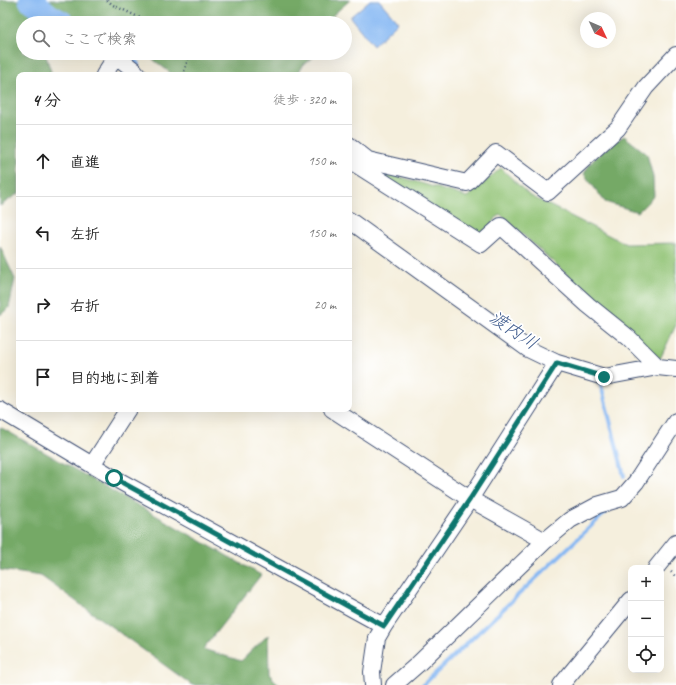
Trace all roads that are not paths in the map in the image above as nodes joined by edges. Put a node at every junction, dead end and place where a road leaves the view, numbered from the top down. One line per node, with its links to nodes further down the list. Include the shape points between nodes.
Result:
1 (676, 55): 6 (street, via 646,87 618,128 548,192 496,152 467,183 368,160)
2 (113, 60): 4 (street)
3 (121, 60): 5 (street)
4 (106, 72)
5 (136, 72)
6 (352, 147)
7 (352, 162): 10 (street, via 481,244 501,226 588,305 629,338)
8 (352, 222): 9 (street, via 528,349)
9 (557, 363): 10 (street, via 604,377); 17 (street)
10 (658, 367): 11 (street)
11 (676, 369)
12 (0, 410): 16 (street)
13 (126, 412): 16 (street)
14 (337, 412): 17 (street)
15 (676, 421): 18 (street, via 636,482 622,498 570,520)
16 (92, 465): 22 (street)
17 (470, 499): 18 (street); 22 (street)
18 (545, 541): 24 (street)
19 (676, 543): 20 (street)
20 (658, 565)
21 (630, 601): 25 (street)
22 (384, 626): 23 (street, via 377,638 372,672)
23 (373, 685)
24 (394, 685)
25 (561, 685)

